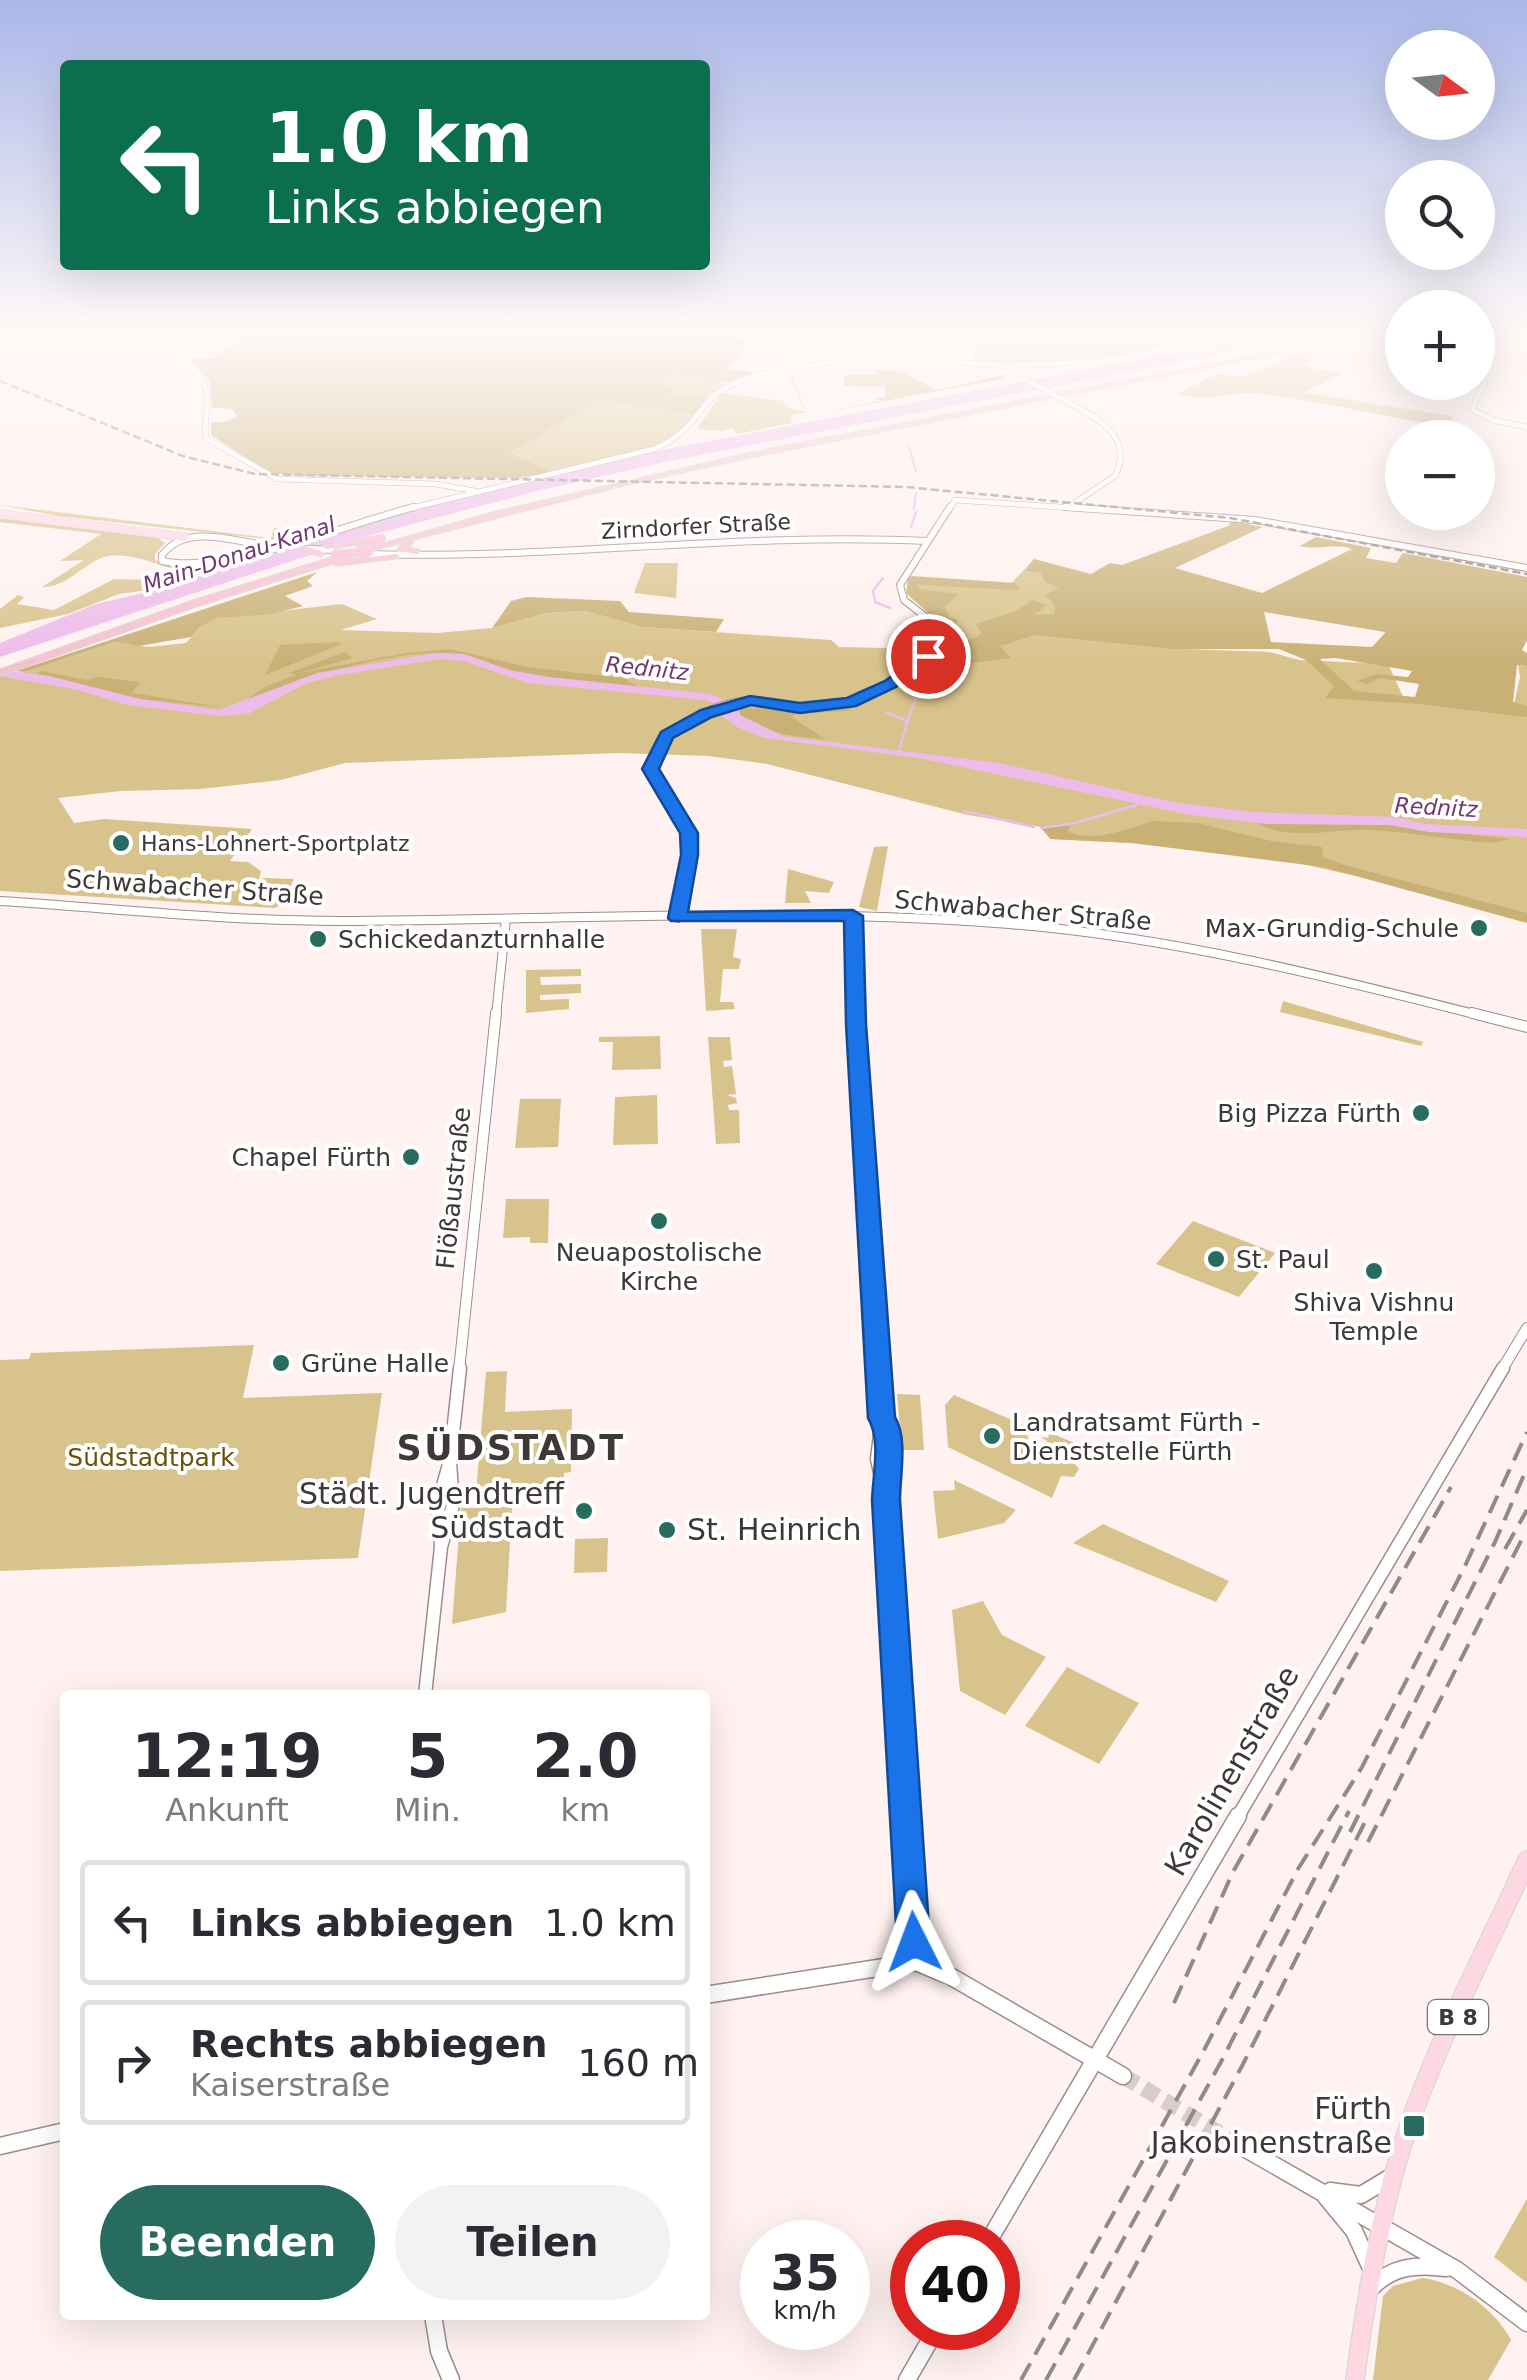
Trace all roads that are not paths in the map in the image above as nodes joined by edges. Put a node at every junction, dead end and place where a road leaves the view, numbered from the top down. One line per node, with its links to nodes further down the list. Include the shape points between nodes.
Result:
1 (212, 442): 7 (main road, via 271,478)
2 (671, 442): 7 (main road)
3 (823, 442): 6 (highway)
4 (828, 442): 6 (highway)
5 (1117, 442): 8 (main road, bridge, via 1115,476)
6 (587, 490): 13 (highway); 16 (highway); 20 (highway)
7 (476, 491): 18 (main road, via 220,562 179,566 162,560)
8 (1071, 505): 17 (main road, via 955,500); 25 (main road, via 1259,521)
9 (0, 512): 10 (main road)
10 (89, 523): 11 (main road); 12 (main road)
11 (155, 534): 12 (main road); 18 (main road)
12 (183, 534): 14 (main road); 15 (main road); 18 (main road)
13 (383, 537): 20 (highway, bridge); 20 (highway, bridge)
14 (207, 539): 18 (main road); 19 (main road)
15 (272, 542)
16 (409, 542): 20 (highway); 21 (highway, via 402,549)
17 (928, 542): 23 (main road, Zirndorfer Straße, via 842,536); 31 (main road, via 900,585 904,600 937,626 934,647 921,664 844,704 736,704 678,726 660,744 651,769 689,833)
18 (171, 545)
19 (263, 545)
20 (358, 552): 21 (main road); 22 (highway, bridge); 22 (main road); 24 (highway); 24 (main road); 26 (highway); 27 (highway)
21 (416, 552): 23 (main road)
22 (309, 554): 26 (highway)
23 (454, 554): 24 (main road)
24 (396, 556)
25 (1527, 568)
26 (92, 636): 27 (highway)
27 (17, 665): 28 (highway)
28 (0, 672)
29 (2, 899): 32 (main road, Schwabacher Straße, via 301,920)
30 (853, 916): 31 (main road, Schwabacher Straße); 33 (main road, Schwabacher Straße, via 1138,939 1294,967); 37 (main road, via 880,1464)
31 (678, 918): 32 (main road, Schwabacher Straße)
32 (506, 919): 35 (main road, Flößaustraße, via 450,1461 454,1476)
33 (1527, 1027)
34 (1527, 1328): 39 (main road, Karolinenstraße)
35 (425, 1690)
36 (1527, 1860): 44 (main road, B 8, via 1417,2104)
37 (916, 1962): 38 (main road); 39 (main road)
38 (710, 1994)
39 (1096, 2060): 40 (main road); 46 (main road, Karolinenstraße)
40 (1122, 2076)
41 (60, 2132): 42 (main road)
42 (0, 2146)
43 (1246, 2149): 45 (main road)
44 (1393, 2175): 45 (main road, via 1361,2195); 47 (main road, B 8)
45 (1319, 2189): 47 (main road); 48 (main road, via 1354,2231)
46 (1001, 2220)
47 (1380, 2226): 48 (main road, B 8); 49 (main road)
48 (1372, 2270): 50 (main road, B 8)
49 (1457, 2270): 50 (main road, via 1402,2267); 52 (main road)
50 (1367, 2292): 56 (main road, B 8)
51 (434, 2320): 54 (main road)
52 (1527, 2323)
53 (924, 2350): 55 (main road)
54 (451, 2380)
55 (906, 2380)
56 (1355, 2380)

